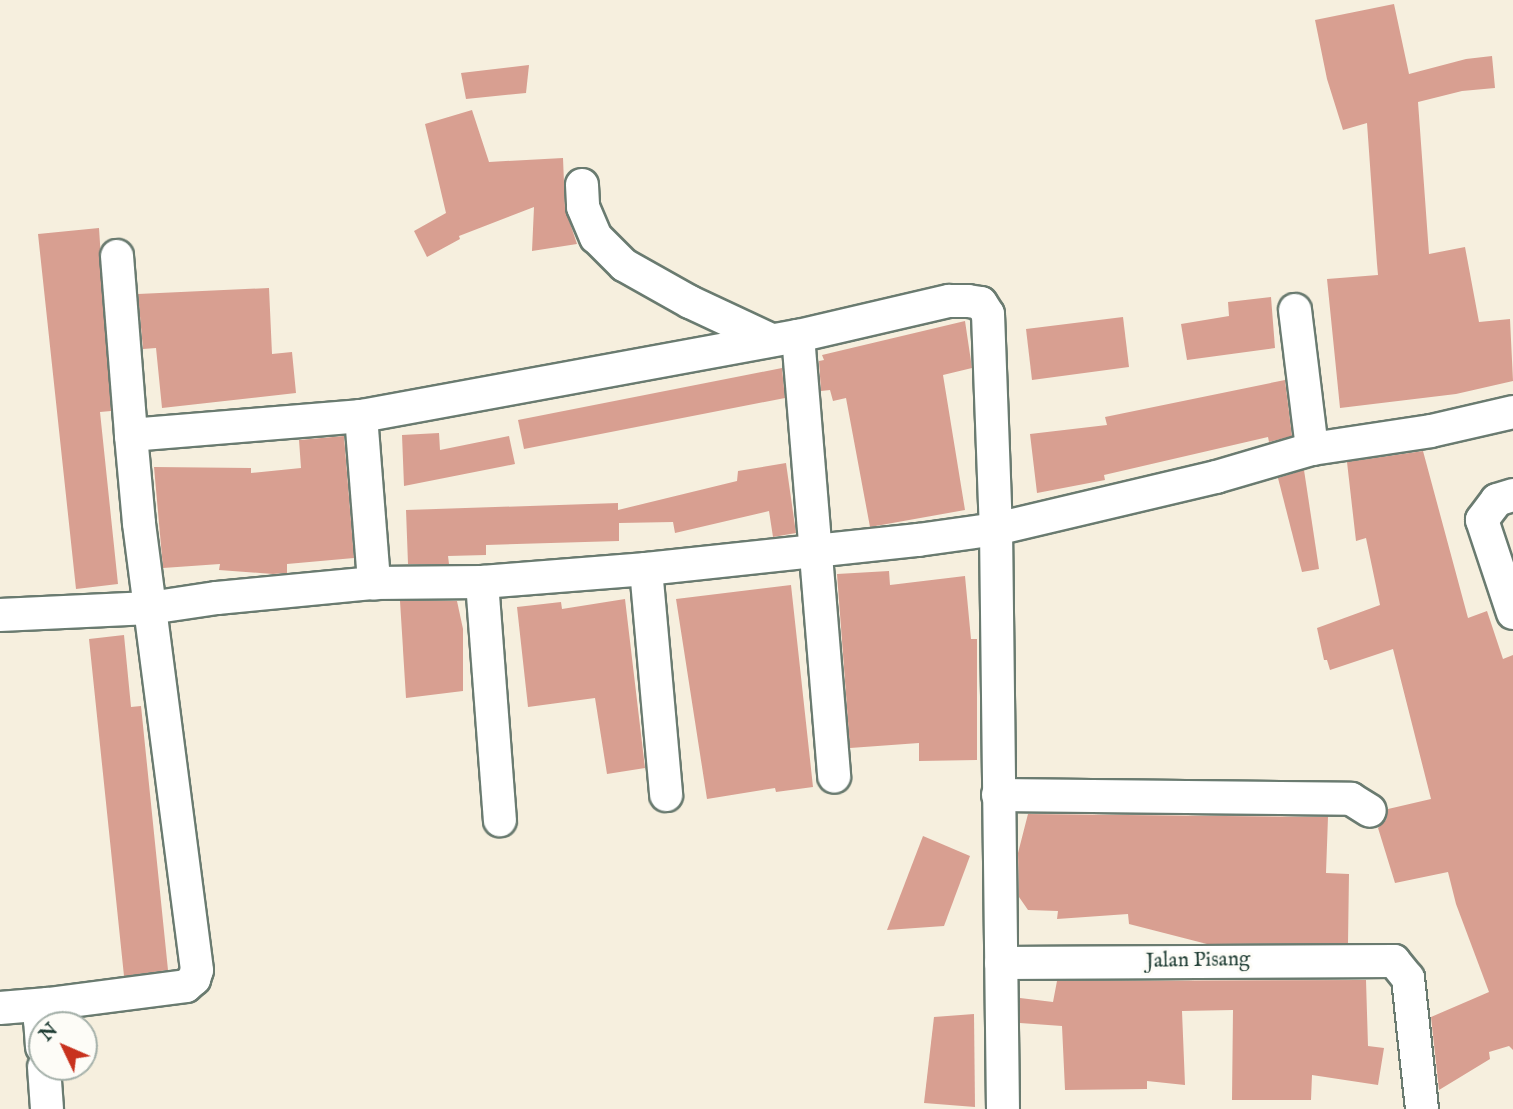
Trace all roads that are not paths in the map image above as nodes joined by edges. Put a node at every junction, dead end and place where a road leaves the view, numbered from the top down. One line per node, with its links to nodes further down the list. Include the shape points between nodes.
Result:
1 (582, 185): 4 (street, via 583,207 596,237 624,265 690,302)
2 (117, 256): 7 (street)
3 (1295, 310): 8 (street)
4 (784, 338): 6 (street); 10 (street, via 949,301 981,303 988,314); 11 (street)
5 (1513, 412): 8 (street, via 1431,431)
6 (361, 416): 7 (street); 14 (street)
7 (131, 435): 15 (street)
8 (1312, 449): 10 (street, via 1216,477)
9 (1513, 495): 16 (street, via 1497,500 1482,520)
10 (996, 529): 11 (street); 20 (street)
11 (814, 551): 12 (street); 18 (street)
12 (646, 569): 13 (street); 19 (street)
13 (482, 582): 14 (street); 22 (street)
14 (374, 583): 15 (street)
15 (150, 608): 17 (street); 24 (street, via 197,970 186,986)
16 (1513, 613)
17 (0, 615)
18 (834, 777)
19 (666, 795)
20 (998, 795): 21 (street, via 1351,799); 23 (street)
21 (1370, 811)
22 (500, 820)
23 (1001, 963): 29 (street); 30 (street, Jalan Pisang, via 1394,961 1408,978)
24 (48, 1004): 25 (street); 26 (street)
25 (0, 1008)
26 (45, 1011)
27 (45, 1081): 28 (street)
28 (47, 1109)
29 (1003, 1109)
30 (1422, 1109)

